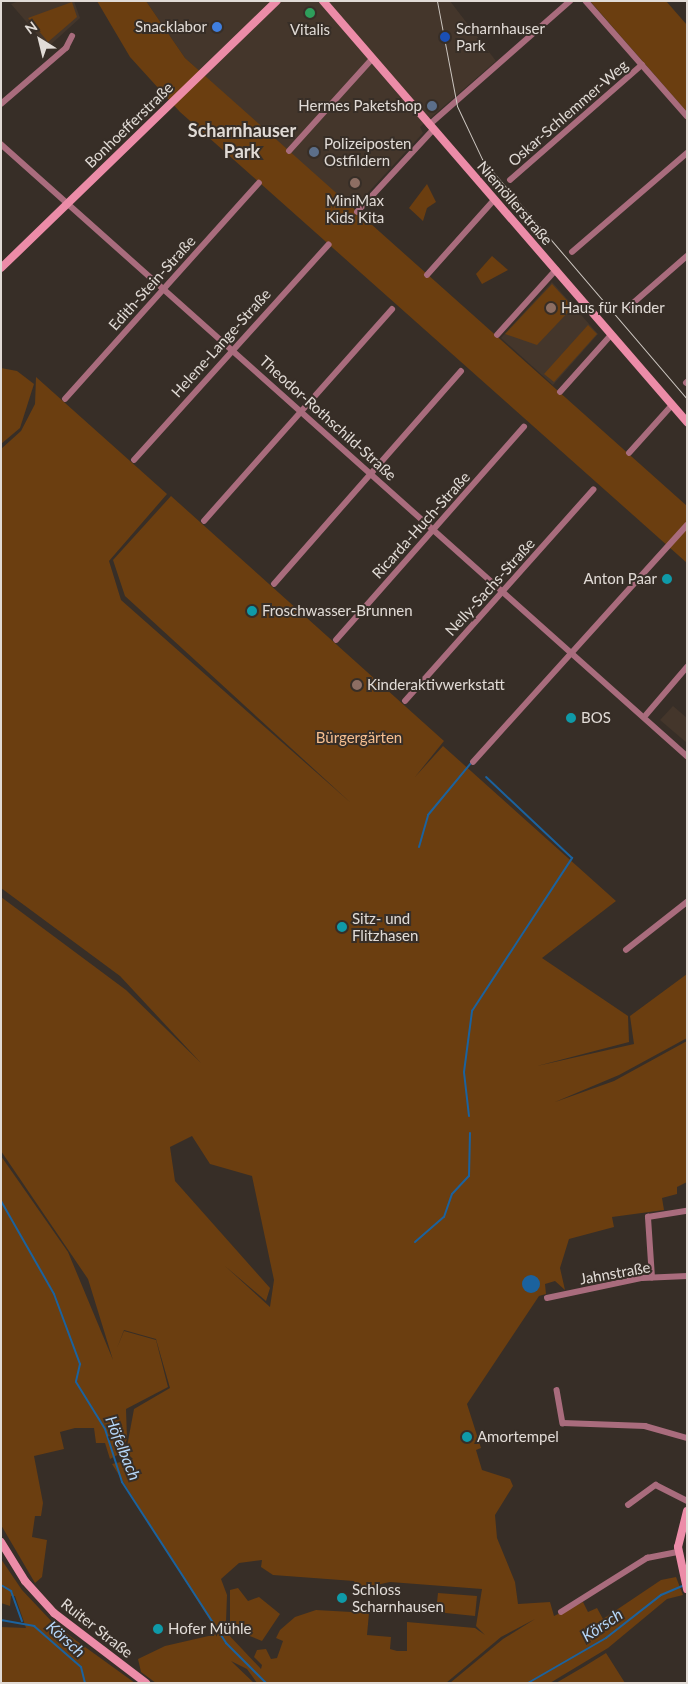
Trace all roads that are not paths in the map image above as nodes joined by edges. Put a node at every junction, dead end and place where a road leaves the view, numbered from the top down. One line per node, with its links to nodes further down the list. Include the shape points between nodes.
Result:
1 (277, 1): 17 (main road, Bonhoefferstraße)
2 (323, 1): 6 (main road, Niemöllerstraße)
3 (570, 1): 10 (street)
4 (586, 1): 7 (street)
5 (72, 36): 8 (street, via 66,48)
6 (372, 59): 10 (main road, Niemöllerstraße); 12 (street)
7 (642, 65): 9 (street); 14 (street, Oskar-Schlemmer-Weg)
8 (1, 104)
9 (687, 116)
10 (431, 127): 16 (main road, Niemöllerstraße); 18 (street)
11 (1, 144): 17 (street, Theodor-Rothschild-Straße)
12 (289, 151)
13 (687, 153): 20 (street)
14 (510, 180)
15 (259, 183): 25 (street, Edith-Stein-Straße)
16 (494, 200): 23 (main road, Niemöllerstraße); 24 (street)
17 (68, 204): 22 (main road, Bonhoefferstraße); 25 (street, Theodor-Rothschild-Straße)
18 (357, 212)
19 (328, 245): 30 (street, Helene-Lange-Straße)
20 (572, 252)
21 (687, 256): 27 (street)
22 (1, 268)
23 (556, 270): 28 (street); 29 (main road, Niemöllerstraße)
24 (427, 274)
25 (164, 289): 30 (street, Theodor-Rothschild-Straße); 33 (street, Edith-Stein-Straße)
26 (392, 309): 35 (street)
27 (624, 311)
28 (497, 335)
29 (612, 335): 32 (street); 34 (main road, Niemöllerstraße)
30 (232, 350): 35 (street, Theodor-Rothschild-Straße); 39 (street, Helene-Lange-Straße)
31 (461, 371): 40 (street)
32 (560, 392)
33 (65, 399)
34 (672, 405): 36 (main road, Niemöllerstraße); 38 (street)
35 (302, 412): 40 (street, Theodor-Rothschild-Straße); 42 (street)
36 (687, 422)
37 (524, 427): 44 (street, Ricarda-Huch-Straße)
38 (629, 453)
39 (134, 460)
40 (372, 473): 44 (street, Theodor-Rothschild-Straße); 45 (street)
41 (593, 490): 46 (street, Nelly-Sachs-Straße)
42 (204, 521)
43 (687, 525): 48 (street)
44 (435, 530): 46 (street, Theodor-Rothschild-Straße); 47 (street, Ricarda-Huch-Straße)
45 (274, 584)
46 (503, 590): 48 (street, Theodor-Rothschild-Straße); 50 (street, Nelly-Sachs-Straße)
47 (336, 640)
48 (572, 652): 51 (street, Theodor-Rothschild-Straße); 53 (street)
49 (687, 666): 51 (street)
50 (405, 701)
51 (646, 715): 52 (street, Theodor-Rothschild-Straße)
52 (687, 756)
53 (473, 762)
54 (687, 902): 55 (street)
55 (626, 950)
56 (687, 1211): 58 (street, via 648,1217)
57 (687, 1276): 58 (street, Jahnstraße)
58 (652, 1278): 59 (street, Jahnstraße)
59 (547, 1298)
60 (557, 1390): 61 (street, via 563,1424 645,1426)
61 (687, 1438)
62 (687, 1501): 63 (street, via 656,1485)
63 (628, 1505)
64 (687, 1512): 66 (main road)
65 (1, 1542): 69 (main road, Ruiter Straße, via 24,1580 54,1613)
66 (678, 1552): 67 (main road); 68 (street, via 647,1558)
67 (687, 1589)
68 (561, 1612)
69 (146, 1683)

